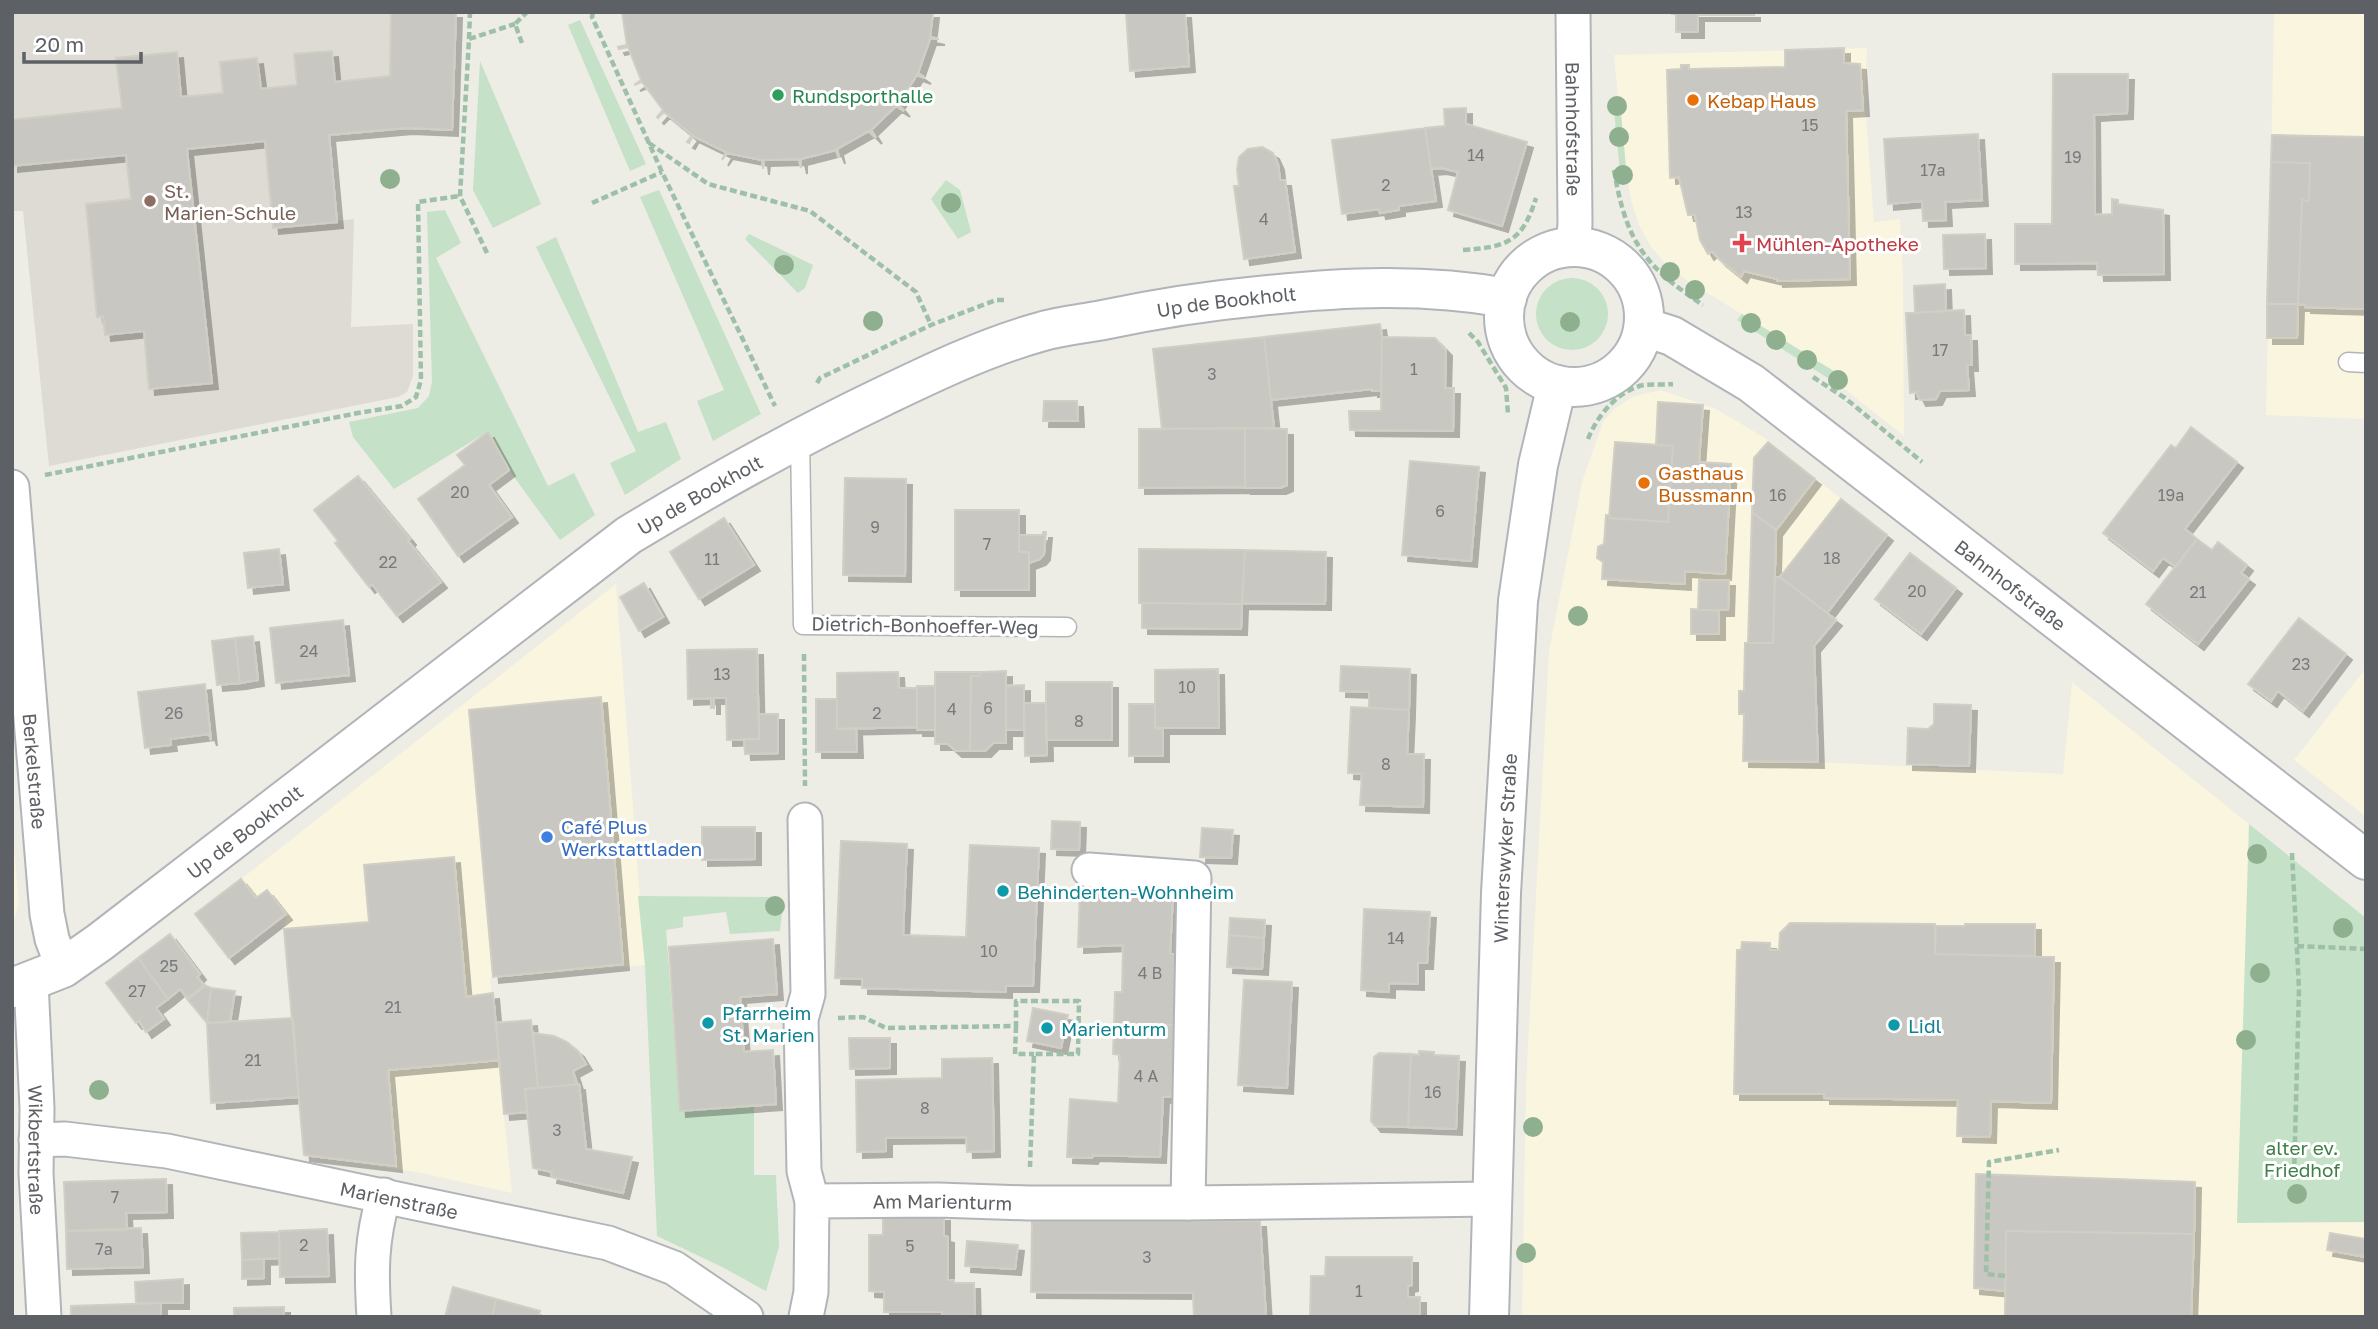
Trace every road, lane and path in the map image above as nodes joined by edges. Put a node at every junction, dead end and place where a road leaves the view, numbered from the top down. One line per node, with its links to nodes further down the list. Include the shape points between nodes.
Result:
1 (470, 12): 6 (path)
2 (527, 12): 5 (path)
3 (593, 12): 8 (path)
4 (1573, 12): 14 (street, Bahnhofstraße)
5 (514, 24): 6 (path); 7 (path)
6 (469, 39): 12 (path)
7 (523, 43)
8 (649, 143): 10 (path); 19 (path, via 708,184 810,211 916,292)
9 (1612, 158): 18 (path, via 1631,237 1672,285)
10 (662, 172): 13 (path); 25 (path, via 780,416)
11 (1536, 195): 15 (path, via 1531,214 1514,238 1496,247)
12 (460, 196): 16 (path); 27 (path, via 418,202 421,380 416,397 402,406)
13 (592, 203)
14 (1573, 246): 17 (street, via 1551,250 1532,261 1516,277); 20 (street, via 1598,250 1619,261 1643,302)
15 (1456, 250)
16 (487, 253)
17 (1507, 298): 23 (street, via 1506,331 1520,362); 25 (street, Up de Bookholt, via 1392,287 1186,303 1040,332 976,354)
18 (1705, 306)
19 (931, 325)
20 (1644, 327): 23 (street, via 1637,349 1623,368 1603,381 1580,387); 32 (street, Bahnhofstraße, via 1672,336 1751,383)
21 (1466, 330): 24 (path, via 1506,388)
22 (1678, 384): 26 (path, via 1642,385 1617,398 1598,417)
23 (1557, 385): 44 (street, Winterswyker Straße, via 1538,465 1518,601 1501,893)
24 (1508, 419)
25 (800, 437): 28 (lane, Dietrich-Bonhoeffer-Weg); 36 (street, Up de Bookholt, via 629,535 136,916)
26 (1585, 445)
27 (26, 482): 36 (street, Berkelstraße, via 47,914 52,939)
28 (803, 625): 29 (lane, Dietrich-Bonhoeffer-Weg); 30 (path)
29 (1067, 627)
30 (805, 820): 37 (street, via 808,994)
31 (2291, 846): 34 (path)
32 (2366, 860)
33 (1089, 870): 47 (street, via 1194,878)
34 (2297, 946): 35 (path); 42 (path)
35 (2366, 949)
36 (35, 979): 40 (street, Wikbertstraße)
37 (801, 1019): 38 (path, via 863,1017 886,1028); 45 (street, via 804,1171)
38 (1016, 1026): 39 (path, via 1015,1054); 39 (path, via 1016,1001 1079,1002 1078,1054)
39 (1034, 1054): 46 (path)
40 (36, 1140): 43 (street, Marienstraße, via 167,1151); 49 (street, Wikbertstraße)
41 (2059, 1150): 48 (path, via 1989,1162 1986,1274)
42 (2294, 1177)
43 (384, 1195): 50 (street, via 371,1270); 51 (street, Marienstraße, via 608,1243 674,1269)
44 (1493, 1199): 47 (street, Am Marienturm); 53 (street, Winterswyker Straße)
45 (812, 1201): 46 (street, Am Marienturm); 52 (street, via 811,1292)
46 (1028, 1203): 47 (street, Am Marienturm)
47 (1188, 1203)
48 (2005, 1276)
49 (44, 1317)
50 (374, 1317)
51 (746, 1317)
52 (806, 1317)
53 (1489, 1317)

